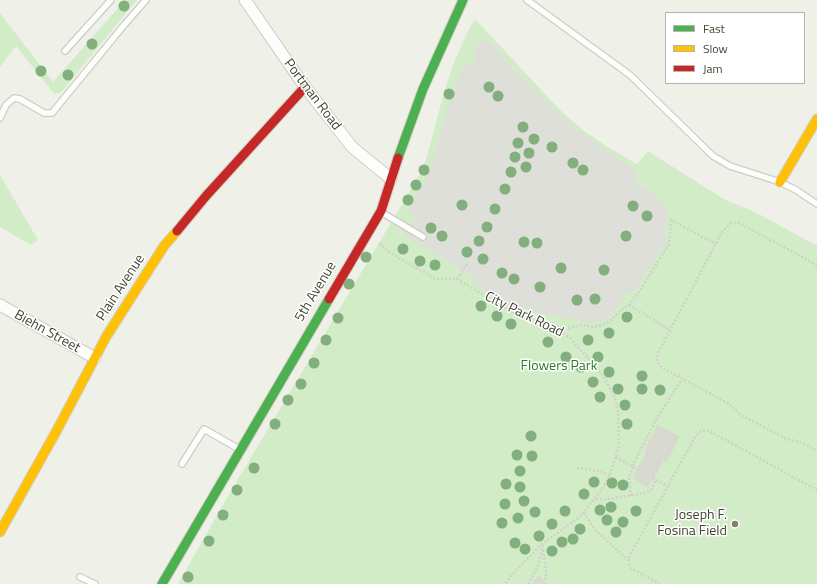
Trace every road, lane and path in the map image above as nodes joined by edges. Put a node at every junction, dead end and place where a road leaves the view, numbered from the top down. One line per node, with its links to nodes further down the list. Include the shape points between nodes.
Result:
1 (111, 0): 6 (lane)
2 (146, 0): 8 (lane, via 52,113 44,113 14,98)
3 (245, 0): 7 (street, Portman Road)
4 (463, 0): 10 (street, 5th Avenue, via 423,89)
5 (527, 0): 11 (lane, via 630,75 713,156 730,166)
6 (65, 51)
7 (305, 87): 10 (street, Portman Road, via 352,147); 24 (street, Plain Avenue, via 164,246)
8 (0, 118)
9 (817, 119): 11 (street)
10 (391, 179): 13 (street, 5th Avenue)
11 (780, 182): 12 (lane)
12 (817, 204)
13 (381, 212): 14 (lane); 26 (street, 5th Avenue)
14 (423, 237)
15 (380, 243): 19 (path, via 387,251 438,280)
16 (716, 244): 18 (path, via 726,227 737,222); 21 (path, via 671,220 669,244); 23 (path)
17 (467, 264): 19 (path)
18 (817, 265)
19 (457, 279): 22 (path, City Park Road, via 515,314)
20 (0, 305): 24 (street, Biehn Street)
21 (629, 305): 22 (path, via 602,325 568,328); 23 (path)
22 (550, 325): 28 (path, City Park Road, via 577,345 605,380 614,396 619,431)
23 (670, 330): 25 (path, via 658,352 657,361 663,368)
24 (95, 358): 39 (street, Plain Avenue)
25 (682, 378): 27 (path, via 729,404 741,415); 30 (path, via 656,420)
26 (240, 449): 29 (lane, via 204,429); 46 (street, 5th Avenue)
27 (817, 451)
28 (616, 457): 30 (path); 33 (path, City Park Road)
29 (182, 464)
30 (632, 467): 32 (path); 36 (path, via 629,477)
31 (577, 468): 33 (path)
32 (638, 470)
33 (609, 475): 37 (path, City Park Road)
34 (668, 486): 35 (path, via 694,439 699,432 705,430); 36 (path, via 655,479 652,488 647,492); 42 (path)
35 (817, 490)
36 (631, 496): 37 (path)
37 (595, 499): 38 (path, City Park Road)
38 (584, 513): 40 (path, City Park Road); 42 (path, via 595,530)
39 (0, 532)
40 (542, 544): 41 (path); 47 (path, City Park Road)
41 (543, 548): 44 (path, via 546,569); 48 (path, via 537,568)
42 (629, 561): 49 (path, via 628,564 632,568)
43 (80, 577): 45 (lane)
44 (544, 581)
45 (95, 584)
46 (162, 584)
47 (505, 584)
48 (528, 584)
49 (660, 584)

